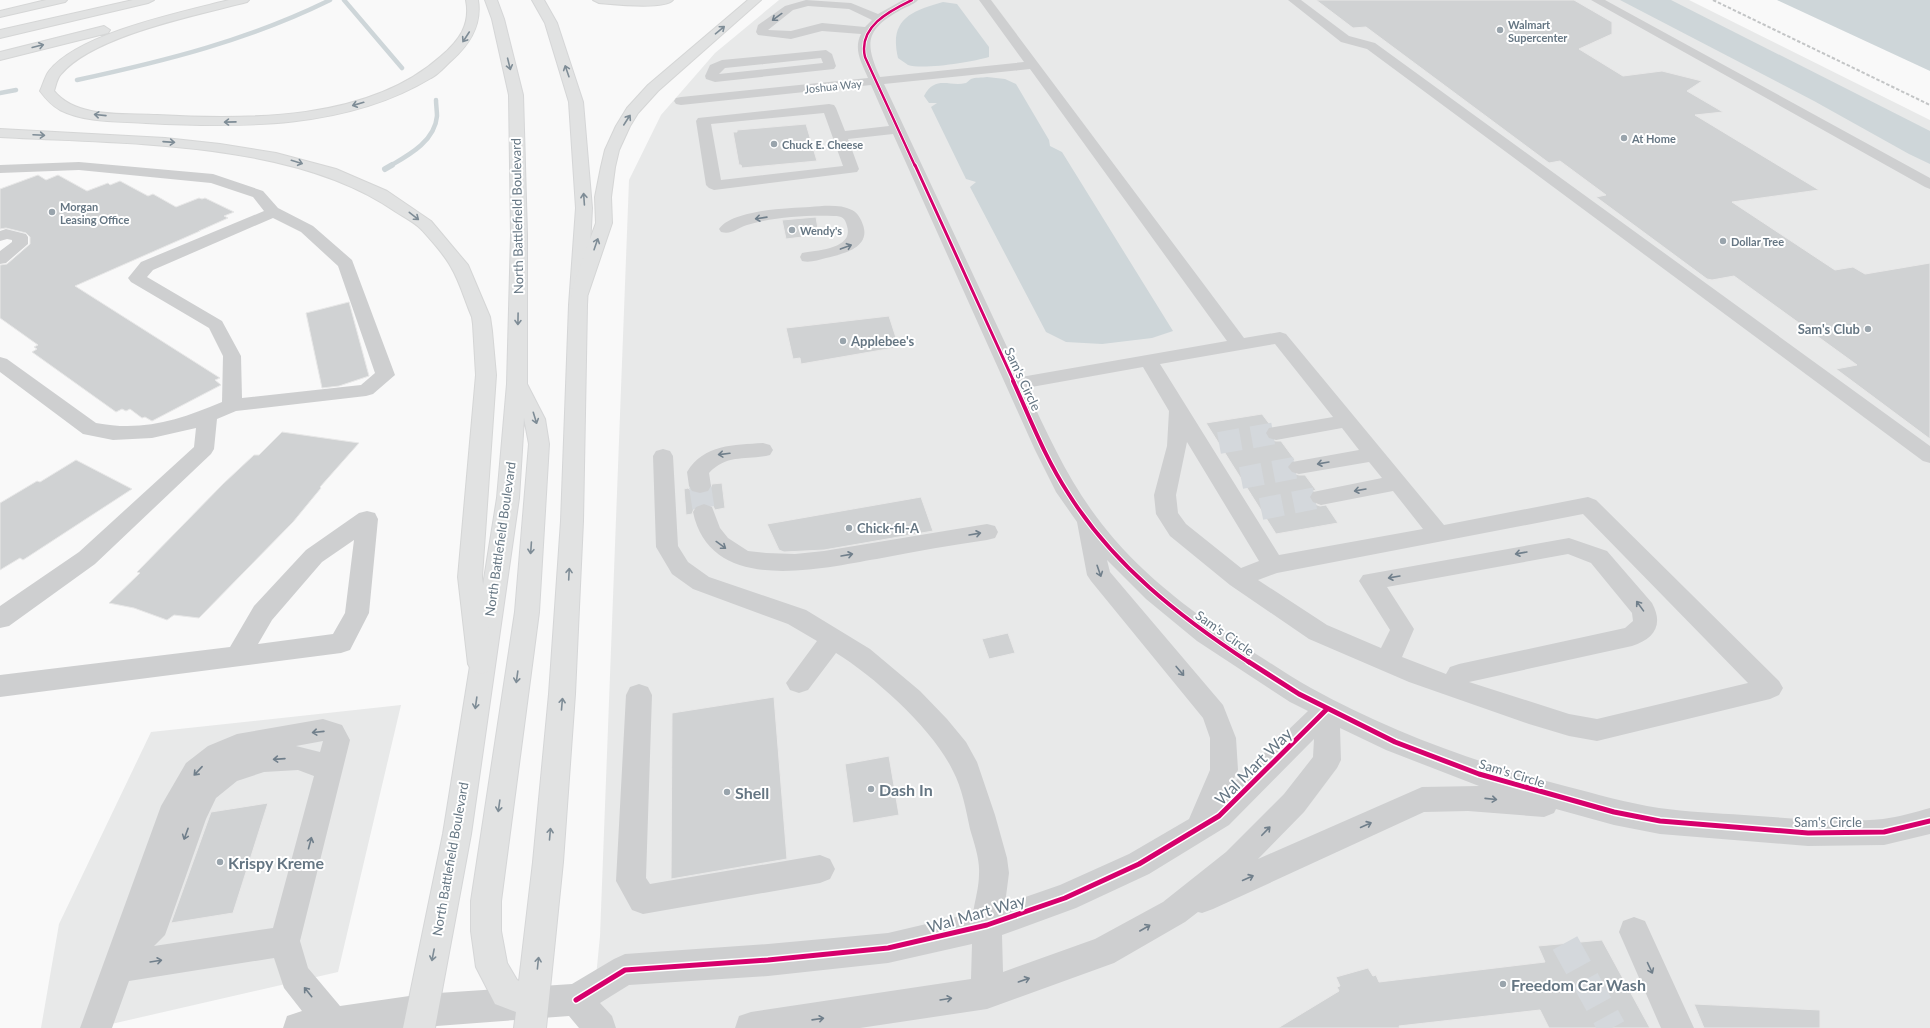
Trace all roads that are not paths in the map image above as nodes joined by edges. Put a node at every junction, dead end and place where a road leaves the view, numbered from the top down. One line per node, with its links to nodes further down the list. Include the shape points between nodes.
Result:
1 (61, 0): 17 (main road)
2 (233, 0): 22 (main road, one-way to 2)
3 (243, 0): 4 (main road, one-way to 3, via 474,15 471,29 464,41 441,66 400,90 337,110 251,122 147,119 89,114 70,109 58,103 47,91 47,84 55,70 73,56 102,41)
4 (472, 0)
5 (491, 0): 43 (main road, North Battlefield Boulevard, one-way to 43, via 498,18 516,95 519,236)
6 (538, 0): 39 (main road, one-way to 6, via 584,208 576,102 550,23)
7 (599, 0): 8 (main road)
8 (666, 0)
9 (755, 0): 39 (main road, one-way to 9, via 604,223 603,197 608,167 612,150 623,126 632,111 653,88)
10 (912, 0): 19 (street, via 897,6)
11 (985, 0): 23 (street)
12 (1294, 0): 53 (street, via 1345,39 1371,46)
13 (1597, 0): 33 (street)
14 (138, 1): 20 (main road); 21 (main road)
15 (856, 3): 19 (street); 19 (street, one-way to 19, via 801,4 789,8 762,28 762,32 792,35 822,28)
16 (73, 5): 18 (main road)
17 (0, 14)
18 (0, 22)
19 (874, 25): 25 (street, Sam's Circle, via 864,44 865,57)
20 (0, 30)
21 (0, 35)
22 (0, 56)
23 (1033, 66): 25 (street, Joshua Way); 40 (street)
24 (757, 73): 24 (street, via 714,78 711,76 714,68 722,64 826,54 830,66); 26 (street)
25 (875, 82): 26 (street, Joshua Way); 29 (street, Sam's Circle)
26 (760, 93): 27 (street, Joshua Way); 28 (street)
27 (681, 101)
28 (766, 115): 31 (street, via 829,108); 31 (street, via 703,121 714,185 852,169)
29 (897, 129): 31 (street); 44 (street, Sam's Circle)
30 (0, 133): 68 (main road, one-way to 68, via 210,146 289,160 342,176 377,192 413,215 442,243 455,260 474,297 485,348 485,394 470,577)
31 (840, 136)
32 (1, 169): 34 (street, via 78,166 213,179 258,194)
33 (1930, 184)
34 (274, 212): 45 (street, via 147,266 137,278 216,326 232,356); 45 (street, via 307,229 346,264 385,375 366,390)
35 (727, 229): 37 (street, one-way to 35, via 852,245 857,238 853,218 837,211 817,211 758,218 740,222)
36 (0, 236): 38 (street, via 6,234 20,237 20,244)
37 (808, 257)
38 (0, 259)
39 (579, 294): 85 (main road, one-way to 39, via 562,694 572,521)
40 (1239, 344): 41 (street); 48 (street, via 1280,338)
41 (1148, 360): 44 (street); 46 (street)
42 (0, 363): 47 (street, via 90,429 113,433 152,431 189,423)
43 (517, 384): 68 (main road, North Battlefield Boulevard, via 508,498); 85 (main road, one-way to 85, via 533,411 539,444 527,612 486,901 486,931 492,968 506,993)
44 (1015, 384): 59 (street, Sam's Circle, via 1044,450 1067,492)
45 (232, 405): 47 (street)
46 (1179, 410): 62 (street, via 1209,444 1252,511); 63 (street, via 1177,446 1165,495 1167,514 1178,530)
47 (207, 416): 64 (street, via 204,449 87,558)
48 (1348, 421): 49 (street); 51 (street)
49 (1276, 433)
50 (763, 450): 56 (street, one-way to 56, via 719,454 707,460 698,472)
51 (1374, 454): 54 (street, one-way to 54); 55 (street)
52 (663, 456): 65 (street, via 667,547 680,568 701,583 797,617)
53 (1930, 456)
54 (1300, 467)
55 (1398, 484): 57 (street, one-way to 57); 61 (street)
56 (700, 486)
57 (1321, 497)
58 (704, 512): 60 (street, one-way to 60, via 705,521 717,543 739,556 764,561 804,563)
59 (1086, 519): 73 (street, Sam's Circle, via 1108,547 1154,593 1206,634 1279,682); 75 (street, Wal Mart Way, one-way to 75, via 1099,575 1214,712 1223,738 1224,770)
60 (987, 532)
61 (1439, 534): 62 (street); 71 (street, via 1588,505 1770,688 1597,730 1569,725)
62 (1274, 565): 63 (street)
63 (1238, 579): 67 (street, via 1318,632)
64 (0, 619)
65 (833, 638): 69 (street); 79 (street, via 861,656 911,699 938,727 956,750 967,770 982,815 994,873)
66 (238, 656): 66 (street, via 341,643 357,613 367,519 314,556 263,613); 70 (street)
67 (1387, 662): 71 (street); 71 (street, one-way to 67, via 1459,674 1632,636 1646,625 1644,610 1599,558 1569,546 1371,581 1402,629)
68 (481, 664): 87 (main road, North Battlefield Boulevard, one-way to 87, via 456,834)
69 (799, 683)
70 (0, 686)
71 (1454, 688)
72 (639, 695): 77 (street, via 630,881 643,900)
73 (1327, 709): 74 (street, Sam's Circle, via 1395,742 1479,774); 75 (street, Wal Mart Way, via 1219,816); 78 (street, one-way to 73, via 1236,862 1294,803 1327,760)
74 (1614, 812): 76 (street, Sam's Circle, via 1684,823 1808,833 1884,832); 78 (street, one-way to 74, via 1422,800 1476,797)
75 (1199, 828): 79 (street, Wal Mart Way, via 1139,864 1066,898)
76 (1926, 828)
77 (820, 869)
78 (1174, 912): 83 (street, one-way to 78, via 1103,952)
79 (987, 925): 83 (street); 84 (street, Wal Mart Way, via 888,948 625,970)
80 (1634, 932): 92 (street, one-way to 92)
81 (285, 942): 82 (street, one-way to 81); 82 (street, one-way to 82, via 337,740 333,733 323,730 237,746 218,754 196,771 175,806); 86 (street, one-way to 81, via 295,977)
82 (120, 962): 88 (street)
83 (987, 993): 91 (street, one-way to 83)
84 (576, 1000): 85 (street); 90 (street)
85 (532, 1015): 87 (street)
86 (332, 1022): 87 (street); 89 (street)
87 (423, 1022)
88 (96, 1028)
89 (299, 1028)
90 (600, 1028)
91 (751, 1028)
92 (1678, 1028)

